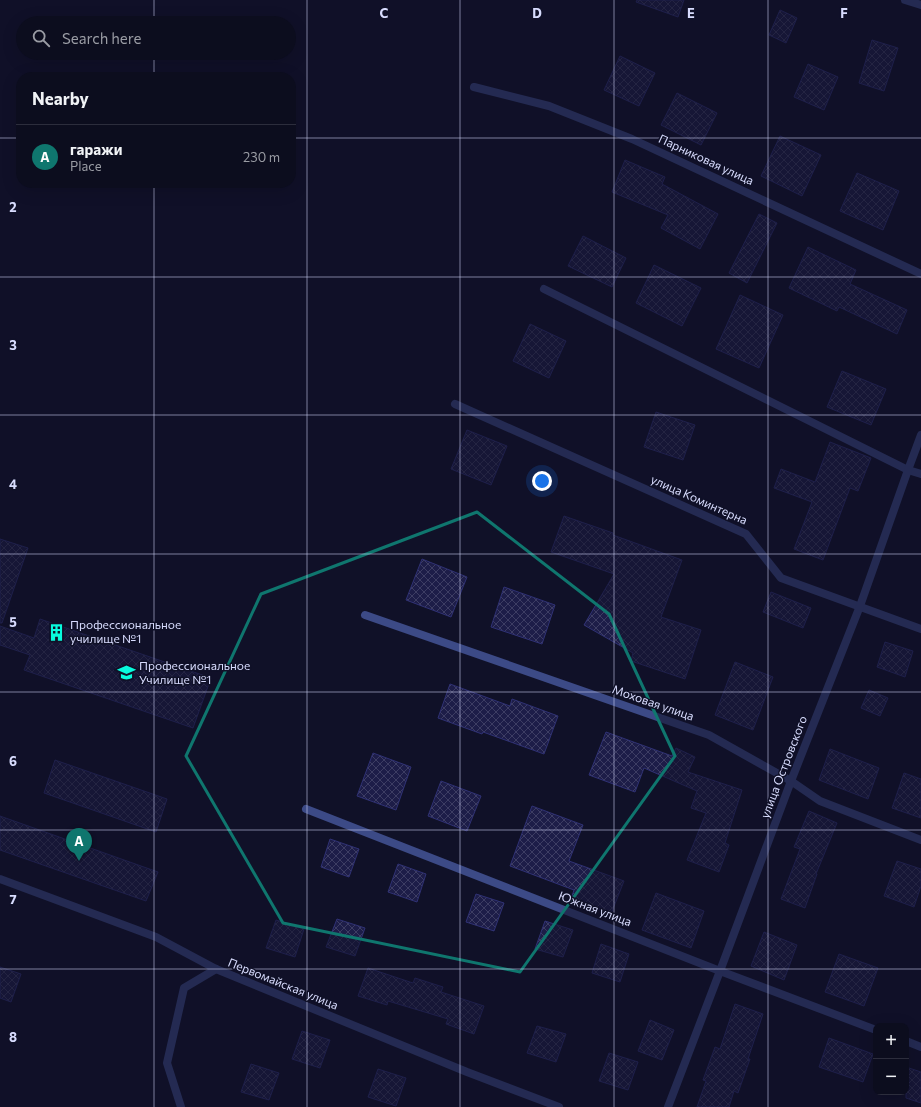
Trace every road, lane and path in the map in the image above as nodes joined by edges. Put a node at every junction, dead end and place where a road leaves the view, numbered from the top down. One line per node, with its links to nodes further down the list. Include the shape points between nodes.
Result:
1 (905, 0): 2 (street)
2 (921, 5)
3 (474, 87): 4 (street, Парниковая улица, via 549,106 632,138)
4 (921, 274)
5 (544, 288): 8 (street)
6 (455, 404): 10 (street, улица Коминтерна, via 746,534 781,578)
7 (921, 435): 8 (street, улица Островского)
8 (908, 470): 9 (street); 10 (street, улица Островского)
9 (921, 474)
10 (860, 606): 12 (street, улица Коминтерна); 13 (street, улица Островского)
11 (365, 616): 13 (street, Моховая улица, via 709,735)
12 (921, 629)
13 (791, 781): 15 (street, Моховая улица, via 820,801); 18 (street, улица Островского)
14 (306, 809): 18 (street, Южная улица)
15 (921, 840)
16 (0, 879): 17 (street, Первомайская улица, via 156,937)
17 (216, 969): 22 (street, via 184,988 168,1063); 23 (street, Первомайская улица)
18 (720, 971): 19 (street, Южная улица); 24 (street, улица Островского)
19 (873, 1029)
20 (909, 1042): 21 (street)
21 (921, 1047)
22 (181, 1107)
23 (559, 1107)
24 (668, 1107)

